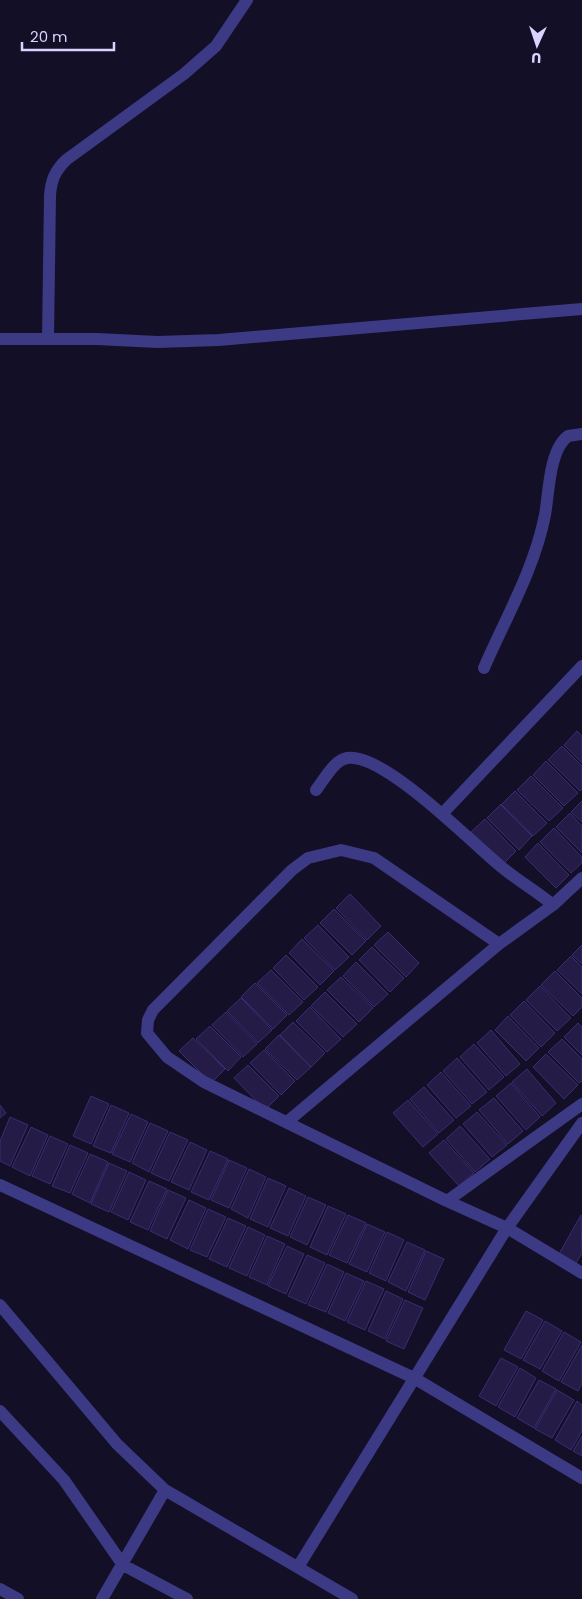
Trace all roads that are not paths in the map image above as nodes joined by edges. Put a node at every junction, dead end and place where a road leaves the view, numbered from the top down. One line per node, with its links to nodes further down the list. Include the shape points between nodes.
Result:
1 (247, 0): 4 (street, via 216,46 184,74 66,160 51,180)
2 (582, 309): 4 (street, via 218,340)
3 (0, 339): 4 (street)
4 (48, 339)
5 (582, 434): 7 (street, via 568,436 558,446 545,516 529,574)
6 (582, 666): 9 (street)
7 (484, 668)
8 (316, 790): 9 (street, via 340,760 349,757 392,776)
9 (443, 813): 11 (street, via 496,863)
10 (582, 878): 11 (street)
11 (553, 905): 12 (street)
12 (499, 944): 14 (street); 14 (street, via 374,858 341,850 308,858 292,870 153,1010 147,1033 167,1057 189,1072)
13 (582, 1104): 17 (street)
14 (287, 1122): 17 (street)
15 (582, 1123): 18 (street)
16 (0, 1185): 21 (street)
17 (447, 1201): 18 (street)
18 (507, 1228): 19 (street); 21 (street)
19 (582, 1273)
20 (0, 1304): 24 (street, via 117,1444)
21 (414, 1378): 23 (street); 26 (street)
22 (0, 1411): 25 (street, via 64,1480)
23 (582, 1478)
24 (165, 1490): 25 (street); 26 (street)
25 (123, 1565): 29 (street); 30 (street)
26 (298, 1567): 31 (street)
27 (0, 1588): 28 (street)
28 (18, 1599)
29 (102, 1599)
30 (187, 1599)
31 (352, 1599)

